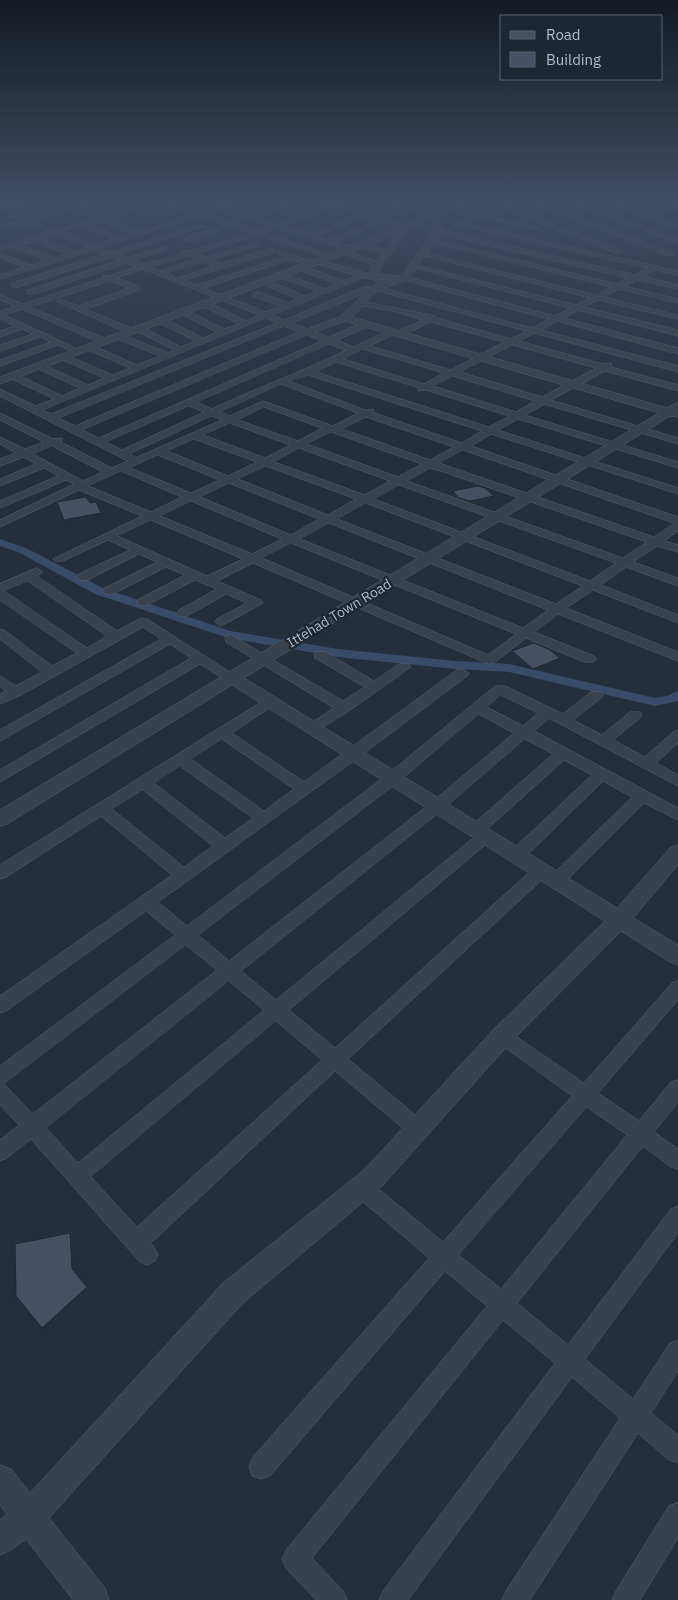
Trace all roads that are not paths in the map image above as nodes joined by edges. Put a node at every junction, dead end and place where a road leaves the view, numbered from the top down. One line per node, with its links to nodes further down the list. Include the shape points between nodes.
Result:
1 (17, 272): 25 (street)
2 (56, 272): 34 (street)
3 (93, 272): 27 (street); 41 (street)
4 (133, 272): 27 (street)
5 (139, 272): 31 (street)
6 (157, 272): 21 (street)
7 (165, 272): 21 (street)
8 (204, 272): 30 (street)
9 (246, 272): 38 (street)
10 (290, 272): 22 (street)
11 (310, 272): 33 (street)
12 (347, 272): 23 (street)
13 (375, 272): 24 (street)
14 (408, 272): 28 (street)
15 (434, 272): 39 (street)
16 (492, 272): 29 (street)
17 (532, 272): 29 (street)
18 (556, 272): 35 (street)
19 (612, 272): 26 (street)
20 (646, 272): 26 (street)
21 (160, 273): 30 (street)
22 (280, 275): 32 (street); 40 (street)
23 (362, 276): 24 (street); 33 (street)
24 (373, 276): 28 (street); 36 (street)
25 (3, 277): 34 (street)
26 (635, 277): 35 (street); 37 (street)
27 (109, 278): 31 (street); 47 (street)
28 (404, 278): 36 (street); 45 (street)
29 (518, 278): 39 (street); 46 (street)
30 (178, 280): 38 (street)
31 (118, 281): 49 (street); 57 (street, via 136,288)
32 (262, 281): 44 (street); 48 (street)
33 (343, 284): 40 (street)
34 (15, 285): 41 (street)
35 (617, 286): 46 (street); 50 (street)
36 (377, 287): 52 (street); 56 (street); 69 (street)
37 (678, 287)
38 (197, 288): 44 (street)
39 (497, 288): 45 (street); 55 (street)
40 (324, 291): 48 (street)
41 (31, 292): 47 (street)
42 (256, 294): 53 (street)
43 (0, 297): 54 (street)
44 (219, 297): 51 (street); 62 (street)
45 (477, 297): 56 (street); 66 (street)
46 (596, 297): 55 (street); 64 (street)
47 (47, 299): 54 (street)
48 (305, 299): 53 (street)
49 (60, 301): 57 (street); 59 (street)
50 (678, 301)
51 (203, 303): 60 (street); 70 (street)
52 (360, 303): 65 (street); 67 (street)
53 (287, 306): 62 (street)
54 (23, 307): 59 (street); 63 (street)
55 (576, 307): 66 (street); 76 (street)
56 (452, 308): 67 (street); 75 (street)
57 (78, 309): 61 (street)
58 (108, 309): 61 (street)
59 (34, 310): 63 (street); 84 (street)
60 (182, 311): 68 (street); 77 (street)
61 (92, 315): 74 (street)
62 (264, 315): 69 (street); 70 (street)
63 (3, 317): 73 (street)
64 (678, 317)
65 (346, 318): 71 (street); 78 (street)
66 (555, 318): 75 (street); 89 (street)
67 (430, 319): 79 (street); 87 (street)
68 (160, 320): 74 (street); 85 (street)
69 (284, 323): 78 (street); 127 (street)
70 (244, 324): 77 (street)
71 (367, 324): 79 (street); 86 (street)
72 (678, 324): 76 (street)
73 (23, 326): 81 (street); 82 (street)
74 (134, 330): 83 (street); 93 (street)
75 (532, 330): 87 (street); 97 (street)
76 (667, 330): 80 (street); 89 (street)
77 (224, 332): 85 (street)
78 (306, 332): 86 (street); 131 (street)
79 (397, 332): 92 (street); 98 (street)
80 (678, 333)
81 (0, 334)
82 (41, 334): 88 (street); 91 (street)
83 (118, 336): 84 (street); 96 (street)
84 (104, 341): 90 (street)
85 (202, 341): 93 (street)
86 (329, 341): 92 (street); 120 (street)
87 (510, 341): 98 (street); 104 (street)
88 (59, 342): 94 (street); 101 (street)
89 (646, 342): 95 (street); 97 (street)
90 (89, 347): 94 (street); 103 (street)
91 (0, 348)
92 (357, 348): 100 (street); 107 (street)
93 (180, 350): 96 (street)
94 (78, 351): 99 (street)
95 (678, 351)
96 (166, 355): 103 (street)
97 (625, 355): 104 (street); 105 (street)
98 (480, 356): 107 (street); 112 (street)
99 (63, 357): 102 (street); 109 (street)
100 (335, 359): 106 (street); 113 (street)
101 (0, 363)
102 (39, 366): 108 (street); 114 (street)
103 (137, 368): 109 (street)
104 (604, 368): 112 (street); 115 (street)
105 (678, 369)
106 (308, 372): 111 (street); 118 (street)
107 (450, 373): 113 (street); 119 (street)
108 (13, 376): 110 (street); 117 (street)
109 (112, 378): 114 (street)
110 (0, 381)
111 (280, 381): 123 (street); 124 (street)
112 (574, 384): 119 (street); 122 (street)
113 (426, 387): 118 (street); 126 (street)
114 (87, 388): 117 (street)
115 (678, 388)
116 (0, 392): 121 (street)
117 (62, 399): 121 (street)
118 (394, 400): 124 (street); 132 (street)
119 (543, 400): 126 (street); 130 (street)
120 (188, 402): 123 (street); 136 (street)
121 (35, 410): 127 (street)
122 (675, 411): 130 (street, Ittehad Town Road)
123 (212, 412): 128 (street); 143 (street)
124 (365, 413): 129 (street); 140 (street)
125 (0, 416): 135 (street)
126 (517, 416): 132 (street); 139 (street)
127 (51, 418): 131 (street)
128 (230, 420): 129 (street, via 263,404); 133 (street); 138 (street)
129 (332, 429): 138 (street); 149 (street)
130 (640, 430): 134 (street); 139 (street, Ittehad Town Road)
131 (76, 431): 135 (street); 136 (street)
132 (490, 431): 140 (street); 146 (street)
133 (195, 436): 141 (street); 145 (street)
134 (678, 441)
135 (52, 442): 142 (street); 151 (street)
136 (98, 442): 143 (street)
137 (2, 443): 142 (street)
138 (299, 445): 145 (street); 155 (street)
139 (613, 446): 146 (street, Ittehad Town Road); 150 (street)
140 (462, 447): 149 (street); 154 (street)
141 (159, 452): 144 (street); 153 (street)
142 (24, 453): 147 (street); 148 (street)
143 (122, 454): 144 (street)
144 (137, 461): 151 (street)
145 (266, 462): 153 (street); 161 (street)
146 (586, 462): 154 (street, Ittehad Town Road); 158 (street)
147 (0, 463)
148 (44, 464): 152 (street); 156 (street)
149 (430, 464): 155 (street); 160 (street)
150 (678, 465)
151 (117, 470): 157 (street); 159 (street)
152 (66, 476): 157 (street); 162 (street)
153 (228, 479): 159 (street); 165 (street)
154 (557, 480): 160 (street, Ittehad Town Road); 167 (street)
155 (396, 481): 161 (street); 164 (street)
156 (0, 483)
157 (81, 485): 163 (street); 166 (street)
158 (678, 491)
159 (190, 497): 163 (street); 171 (street)
160 (528, 497): 164 (street, Ittehad Town Road); 172 (street)
161 (363, 498): 165 (street); 170 (street)
162 (0, 505)
163 (151, 516): 169 (street); 175 (street)
164 (495, 517): 170 (street, Ittehad Town Road); 179 (street)
165 (328, 519): 171 (street); 176 (street)
166 (2, 521)
167 (678, 521)
168 (678, 526): 172 (street)
169 (108, 536): 174 (street); 177 (street)
170 (464, 536): 176 (street, Ittehad Town Road); 185 (street)
171 (291, 539): 175 (street); 182 (street)
172 (655, 541): 173 (street); 179 (street)
173 (678, 549)
174 (139, 550): 178 (street); 181 (street)
175 (252, 558): 183 (street); 191 (street)
176 (428, 558): 182 (street, Ittehad Town Road); 192 (street)
177 (60, 559)
178 (166, 562): 180 (street); 188 (street)
179 (624, 563): 184 (street); 185 (street)
180 (195, 575): 183 (street); 190 (street)
181 (83, 577)
182 (392, 580): 191 (street, Ittehad Town Road); 197 (street)
183 (207, 581): 187 (street)
184 (678, 582)
185 (591, 585): 192 (street); 194 (street)
186 (0, 589): 198 (street, via 33,573)
187 (226, 589): 193 (street); 195 (street, via 257,603)
188 (109, 591)
189 (0, 594): 201 (street)
190 (143, 602)
191 (357, 602): 197 (street, via 489,660); 204 (street, Ittehad Town Road)
192 (557, 609): 197 (street); 203 (street)
193 (182, 614)
194 (678, 619)
195 (221, 622)
196 (0, 633): 208 (street)
197 (526, 633): 206 (street)
198 (117, 637): 199 (street, via 143,622); 201 (street)
199 (170, 639): 205 (street); 226 (street)
200 (231, 639): 204 (street)
201 (86, 653): 208 (street)
202 (320, 654): 212 (street)
203 (678, 656)
204 (266, 657): 210 (street, Ittehad Town Road); 217 (street)
205 (200, 658): 210 (street); 233 (street)
206 (589, 660)
207 (404, 667): 212 (street)
208 (52, 672): 213 (street)
209 (462, 673): 229 (street)
210 (232, 678): 216 (street); 243 (street, Ittehad Town Road)
211 (0, 680): 213 (street)
212 (374, 687): 217 (street)
213 (16, 692): 215 (street)
214 (596, 694): 221 (street)
215 (0, 700)
216 (271, 702): 222 (street); 224 (street)
217 (344, 708): 222 (street)
218 (480, 708): 219 (street, via 500,690); 223 (street); 234 (street)
219 (548, 712): 221 (street); 223 (street)
220 (635, 715): 227 (street)
221 (564, 720): 227 (street)
222 (313, 728): 229 (street)
223 (524, 732): 228 (street); 239 (street)
224 (222, 733): 230 (street); 237 (street)
225 (678, 735): 231 (street)
226 (0, 736)
227 (604, 741): 231 (street)
228 (563, 753): 232 (street); 244 (street)
229 (354, 754): 234 (street); 237 (street)
230 (180, 759): 236 (street); 242 (street)
231 (646, 764): 235 (street)
232 (602, 774): 238 (street); 247 (street)
233 (0, 776)
234 (393, 778): 239 (street); 253 (street)
235 (678, 781)
236 (144, 782): 240 (street); 245 (street)
237 (304, 789): 242 (street)
238 (642, 796): 241 (street); 250 (street)
239 (437, 806): 244 (street); 255 (street)
240 (102, 808): 248 (street); 249 (street)
241 (678, 815)
242 (263, 818): 245 (street)
243 (0, 819)
244 (481, 833): 247 (street); 258 (street)
245 (224, 846): 249 (street)
246 (678, 852): 252 (street)
247 (517, 855): 250 (street)
248 (0, 873)
249 (183, 875): 251 (street)
250 (549, 875): 252 (street); 260 (street)
251 (146, 902): 253 (street); 257 (street)
252 (620, 920): 254 (street); 259 (street)
253 (186, 935): 255 (street); 261 (street)
254 (678, 956)
255 (229, 970): 258 (street); 265 (street)
256 (678, 988): 264 (street)
257 (0, 1006)
258 (276, 1010): 260 (street); 270 (street)
259 (502, 1036): 264 (street); 266 (street)
260 (335, 1060): 266 (street); 270 (street, via 142,1248)
261 (0, 1076)
262 (678, 1088): 267 (street)
263 (0, 1091): 265 (street)
264 (585, 1094): 267 (street); 273 (street)
265 (32, 1127): 268 (street); 270 (street)
266 (418, 1129): 271 (street)
267 (641, 1133): 269 (street); 274 (street)
268 (0, 1152)
269 (678, 1160)
270 (77, 1176)
271 (362, 1188): 273 (street); 282 (street, via 233,1293)
272 (678, 1216): 276 (street)
273 (444, 1256): 274 (street); 279 (street)
274 (502, 1304): 276 (street); 285 (street, via 295,1559)
275 (678, 1351): 277 (street)
276 (570, 1361): 277 (street); 286 (street)
277 (636, 1415): 278 (street); 287 (street)
278 (678, 1451)
279 (261, 1467)
280 (0, 1480): 282 (street)
281 (678, 1515): 288 (street)
282 (28, 1518): 283 (street); 284 (street)
283 (0, 1539)
284 (93, 1600)
285 (334, 1600)
286 (392, 1600)
287 (515, 1600)
288 (625, 1600)

